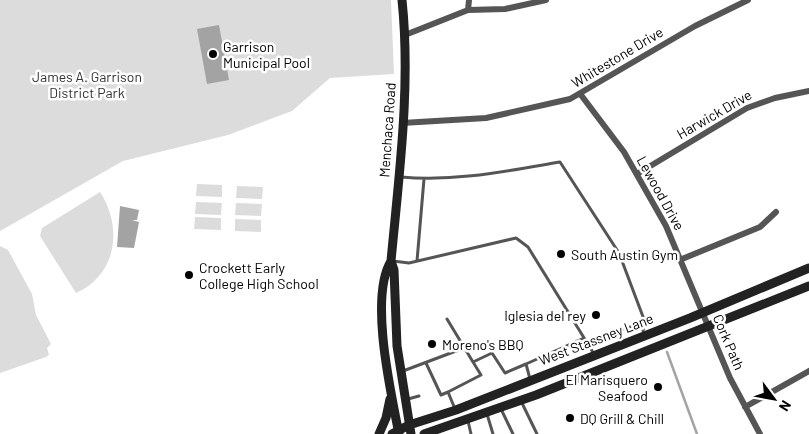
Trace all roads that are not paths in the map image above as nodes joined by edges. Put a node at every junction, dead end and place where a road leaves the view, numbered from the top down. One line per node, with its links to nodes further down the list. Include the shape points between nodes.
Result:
1 (402, 0): 6 (main road, Menchaca Road)
2 (469, 0): 5 (street)
3 (546, 0): 5 (street, via 506,9)
4 (748, 0): 8 (street, Whitestone Drive, via 695,26)
5 (468, 10): 6 (street)
6 (405, 35): 9 (main road, Menchaca Road)
7 (809, 91): 10 (street, Harwick Drive, via 774,98 747,108)
8 (581, 95): 9 (street, Whitestone Drive, via 486,118); 10 (street, Lewood Drive)
9 (402, 122): 11 (main road, Menchaca Road)
10 (637, 174): 14 (street, Lewood Drive)
11 (398, 176): 12 (lane); 15 (main road, Menchaca Road)
12 (424, 179): 16 (lane); 21 (lane, via 466,177 560,162 619,254)
13 (776, 212): 14 (street, via 760,227)
14 (682, 259): 19 (street, Lewood Drive)
15 (390, 261): 16 (lane); 34 (main road, Menchaca Road, via 394,270); 38 (main road, Menchaca Road, via 384,277 382,321)
16 (418, 261): 24 (lane, via 516,238 528,247)
17 (809, 268): 19 (main road, West Stassney Lane)
18 (809, 286): 22 (main road, West Stassney Lane)
19 (703, 312): 22 (street, Cork Path); 23 (main road, West Stassney Lane)
20 (447, 319): 26 (lane)
21 (644, 322): 23 (lane); 25 (lane)
22 (708, 326): 32 (main road, West Stassney Lane); 42 (street, Cork Path)
23 (644, 335): 27 (main road, West Stassney Lane)
24 (584, 338): 25 (lane); 31 (lane)
25 (587, 343): 28 (lane)
26 (464, 348): 29 (lane); 30 (lane)
27 (607, 350): 28 (main road, West Stassney Lane); 32 (main road)
28 (594, 355): 35 (main road, West Stassney Lane)
29 (473, 362): 31 (lane, via 492,353 505,372); 37 (lane, via 481,376)
30 (426, 363): 34 (lane); 37 (lane, via 440,395)
31 (526, 364): 35 (lane)
32 (612, 364): 41 (main road, West Stassney Lane)
33 (809, 371): 42 (street)
34 (400, 372): 40 (main road, Menchaca Road)
35 (531, 380): 36 (main road, West Stassney Lane)
36 (518, 385): 41 (main road); 44 (main road, West Stassney Lane)
37 (448, 392): 44 (lane)
38 (391, 394): 48 (main road, Menchaca Road); 49 (main road)
39 (418, 396): 40 (lane)
40 (405, 400): 47 (main road, Menchaca Road)
41 (520, 401): 43 (main road, West Stassney Lane); 54 (lane)
42 (745, 407): 55 (street, Cork Path)
43 (501, 408): 45 (main road, West Stassney Lane); 53 (lane)
44 (456, 410): 47 (main road, West Stassney Lane)
45 (487, 414): 46 (main road, West Stassney Lane); 52 (lane)
46 (468, 421): 50 (main road, West Stassney Lane); 51 (lane)
47 (410, 430): 48 (main road, West Stassney Lane)
48 (396, 433)
49 (379, 434)
50 (424, 434)
51 (472, 434)
52 (494, 434)
53 (513, 434)
54 (537, 434)
55 (760, 434)

